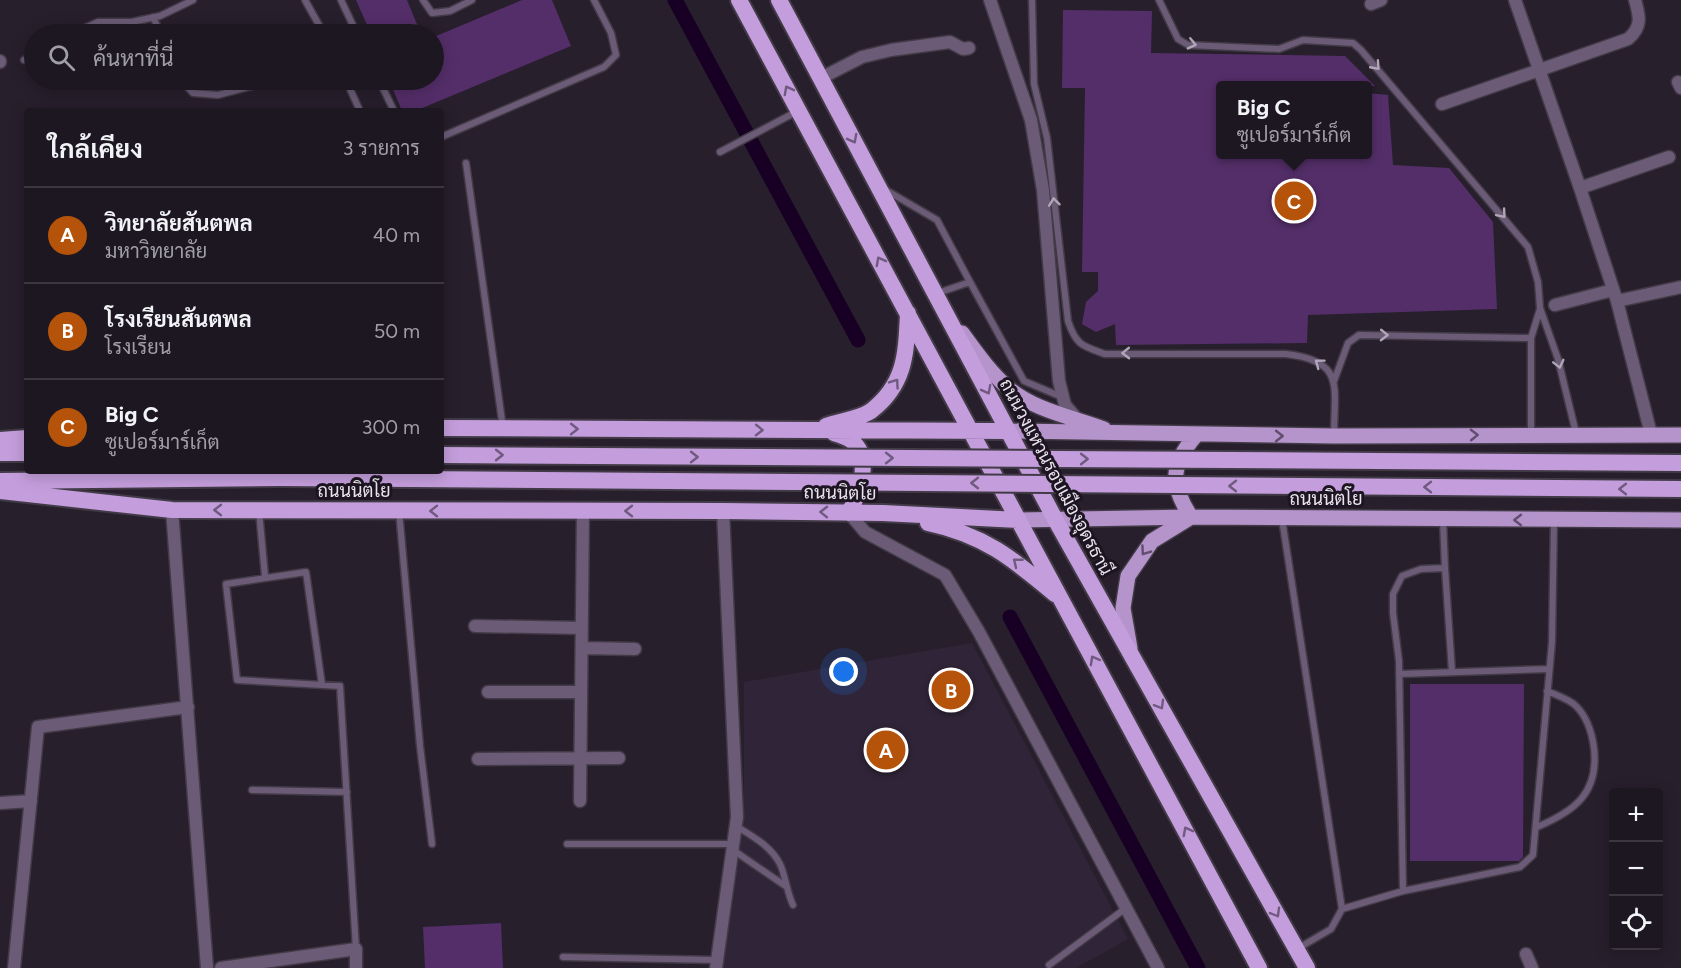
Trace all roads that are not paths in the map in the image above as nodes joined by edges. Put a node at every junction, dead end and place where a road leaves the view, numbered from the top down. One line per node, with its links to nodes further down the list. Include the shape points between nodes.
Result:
1 (193, 0): 14 (lane)
2 (305, 0): 17 (lane)
3 (341, 0): 18 (lane)
4 (423, 0): 5 (lane, via 432,13 450,11)
5 (472, 0)
6 (594, 0): 30 (lane, via 611,33 616,55 604,67)
7 (739, 0): 29 (highway, one-way to 7)
8 (779, 0): 21 (highway, ถนนวงแหวนรอบเมืองอุดรธานี)
9 (990, 0): 45 (street, via 1031,120 1043,190)
10 (1032, 0): 44 (lane, one-way to 10, via 1317,359 1309,356 1105,354 1074,339 1068,321 1047,138 1034,84)
11 (1159, 0): 41 (lane, one-way to 41, via 1178,39 1188,45 1279,49 1303,40 1353,43 1362,50 1520,236 1533,262)
12 (1515, 0): 20 (street)
13 (1635, 0): 20 (street, via 1640,23 1628,39)
14 (153, 17): 15 (lane); 16 (lane)
15 (94, 24)
16 (156, 24)
17 (318, 24)
18 (352, 24)
19 (969, 48): 21 (street, via 950,42 891,50 862,57)
20 (1540, 71): 26 (street); 35 (street)
21 (820, 78): 34 (highway, ถนนวงแหวนรอบเมืองอุดรธานี, one-way to 34)
22 (190, 90): 23 (lane, via 218,95)
23 (237, 90)
24 (351, 90): 27 (lane)
25 (384, 90): 28 (lane)
26 (1442, 104)
27 (359, 108)
28 (393, 108)
29 (799, 110): 31 (lane); 42 (highway, one-way to 29)
30 (444, 136)
31 (720, 152)
32 (1669, 157): 35 (street)
33 (466, 163): 48 (lane)
34 (877, 184): 36 (lane, via 937,220); 39 (highway, ถนนวงแหวนรอบเมืองอุดรธานี)
35 (1580, 188): 38 (street)
36 (970, 282): 39 (lane); 45 (lane, via 1024,381)
37 (1681, 287): 38 (street)
38 (1615, 296): 40 (street); 55 (street)
39 (937, 298): 46 (main road, via 1006,387 1041,408); 52 (highway, ถนนวงแหวนรอบเมืองอุดรธานี, one-way to 52)
40 (1555, 305)
41 (1540, 308): 43 (lane); 57 (lane, one-way to 57, via 1558,359)
42 (908, 313): 49 (highway, one-way to 42, via 870,412 899,380 906,356); 50 (highway)
43 (1531, 338): 44 (lane, one-way to 43, via 1348,343 1359,335); 54 (lane)
44 (1334, 381): 59 (lane)
45 (1063, 397): 46 (street)
46 (1077, 419): 53 (main road)
47 (444, 428): 48 (highway)
48 (503, 428): 49 (highway, one-way to 49)
49 (811, 430): 51 (highway)
50 (971, 430): 51 (highway); 52 (highway); 80 (highway)
51 (831, 431): 74 (highway, via 852,441 861,455 862,488)
52 (1008, 431): 53 (main road); 78 (highway, ถนนวงแหวนรอบเมืองอุดรธานี)
53 (1116, 434): 56 (main road)
54 (1531, 434): 57 (main road); 59 (main road, one-way to 54)
55 (1651, 434): 57 (main road); 58 (main road)
56 (1196, 435): 59 (main road, one-way to 59); 76 (main road, via 1182,451 1175,475 1178,498)
57 (1576, 435)
58 (1681, 435)
59 (1334, 436)
60 (24, 438): 61 (highway)
61 (0, 440)
62 (0, 453): 63 (highway)
63 (24, 453)
64 (444, 455): 65 (highway, ถนนนิตโย, one-way to 65, bridge)
65 (1681, 463)
66 (0, 481): 67 (highway, ถนนนิตโย, one-way to 66, bridge, via 280,478)
67 (1681, 489)
68 (0, 491): 69 (highway, ถนนนิตโย)
69 (172, 510): 70 (highway, ถนนนิตโย, one-way to 69); 98 (street)
70 (259, 510): 71 (highway, ถนนนิตโย); 84 (lane)
71 (399, 511): 73 (highway, ถนนนิตโย, one-way to 71); 109 (lane)
72 (723, 511): 73 (highway, ถนนนิตโย, one-way to 73); 74 (highway, ถนนนิตโย, one-way to 72); 107 (street)
73 (583, 512): 87 (street)
74 (849, 513): 75 (highway, ถนนนิตโย); 115 (street, via 865,532 945,575)
75 (883, 513): 80 (highway, ถนนนิตโย); 85 (highway, one-way to 75, via 1003,551 957,529)
76 (1191, 517): 77 (main road, ถนนนิตโย); 78 (main road, ถนนนิตโย); 90 (main road, one-way to 90, via 1152,541 1128,576 1123,608)
77 (1282, 518): 79 (main road, ถนนนิตโย); 116 (lane)
78 (1055, 519): 80 (main road, ถนนนิตโย); 90 (highway, ถนนวงแหวนรอบเมืองอุดรธานี)
79 (1443, 519): 81 (main road, ถนนนิตโย, one-way to 79); 83 (lane)
80 (1019, 520): 85 (highway)
81 (1554, 520): 82 (main road, ถนนนิตโย); 91 (lane)
82 (1681, 520)
83 (1445, 568): 92 (lane); 93 (lane, via 1421,569 1402,576 1393,594)
84 (265, 576): 94 (lane, via 306,572); 94 (lane, via 226,584 237,680)
85 (1061, 600): 128 (highway, one-way to 85)
86 (475, 626): 87 (street)
87 (582, 628): 88 (street)
88 (582, 648): 89 (street); 97 (street)
89 (635, 649)
90 (1131, 655): 118 (highway, ถนนวงแหวนรอบเมืองอุดรธานี, one-way to 118)
91 (1549, 669): 92 (lane); 95 (lane)
92 (1452, 672): 93 (lane)
93 (1399, 674): 113 (lane)
94 (322, 685): 103 (lane, via 340,686)
95 (1547, 691): 108 (lane); 108 (lane, via 1575,704 1583,714 1592,734 1595,764 1593,780 1578,804 1564,816)
96 (488, 692): 97 (street)
97 (581, 692): 99 (street)
98 (188, 707): 104 (street, via 38,727); 124 (street)
99 (580, 758): 100 (street); 101 (street); 105 (street)
100 (619, 758)
101 (478, 759)
102 (252, 790): 103 (lane)
103 (347, 792): 117 (lane)
104 (31, 801): 106 (street); 123 (street)
105 (580, 801)
106 (0, 802)
107 (736, 826): 111 (street); 112 (lane, via 761,841 775,857)
108 (1537, 827): 113 (lane, via 1533,855 1520,867)
109 (432, 844)
110 (567, 844): 111 (lane)
111 (733, 847): 112 (lane); 121 (street)
112 (784, 885): 114 (lane)
113 (1403, 891): 116 (lane)
114 (793, 905)
115 (1126, 908): 122 (lane); 127 (street)
116 (1342, 909): 118 (lane, via 1330,929)
117 (357, 949): 125 (street); 126 (street)
118 (1297, 949): 129 (highway, ถนนวงแหวนรอบเมืองอุดรธานี)
119 (1526, 954): 130 (street)
120 (563, 957): 121 (lane)
121 (716, 964)
122 (1049, 965)
123 (14, 968)
124 (207, 968)
125 (221, 968)
126 (356, 968)
127 (1158, 968)
128 (1259, 968)
129 (1307, 968)
130 (1532, 968)

